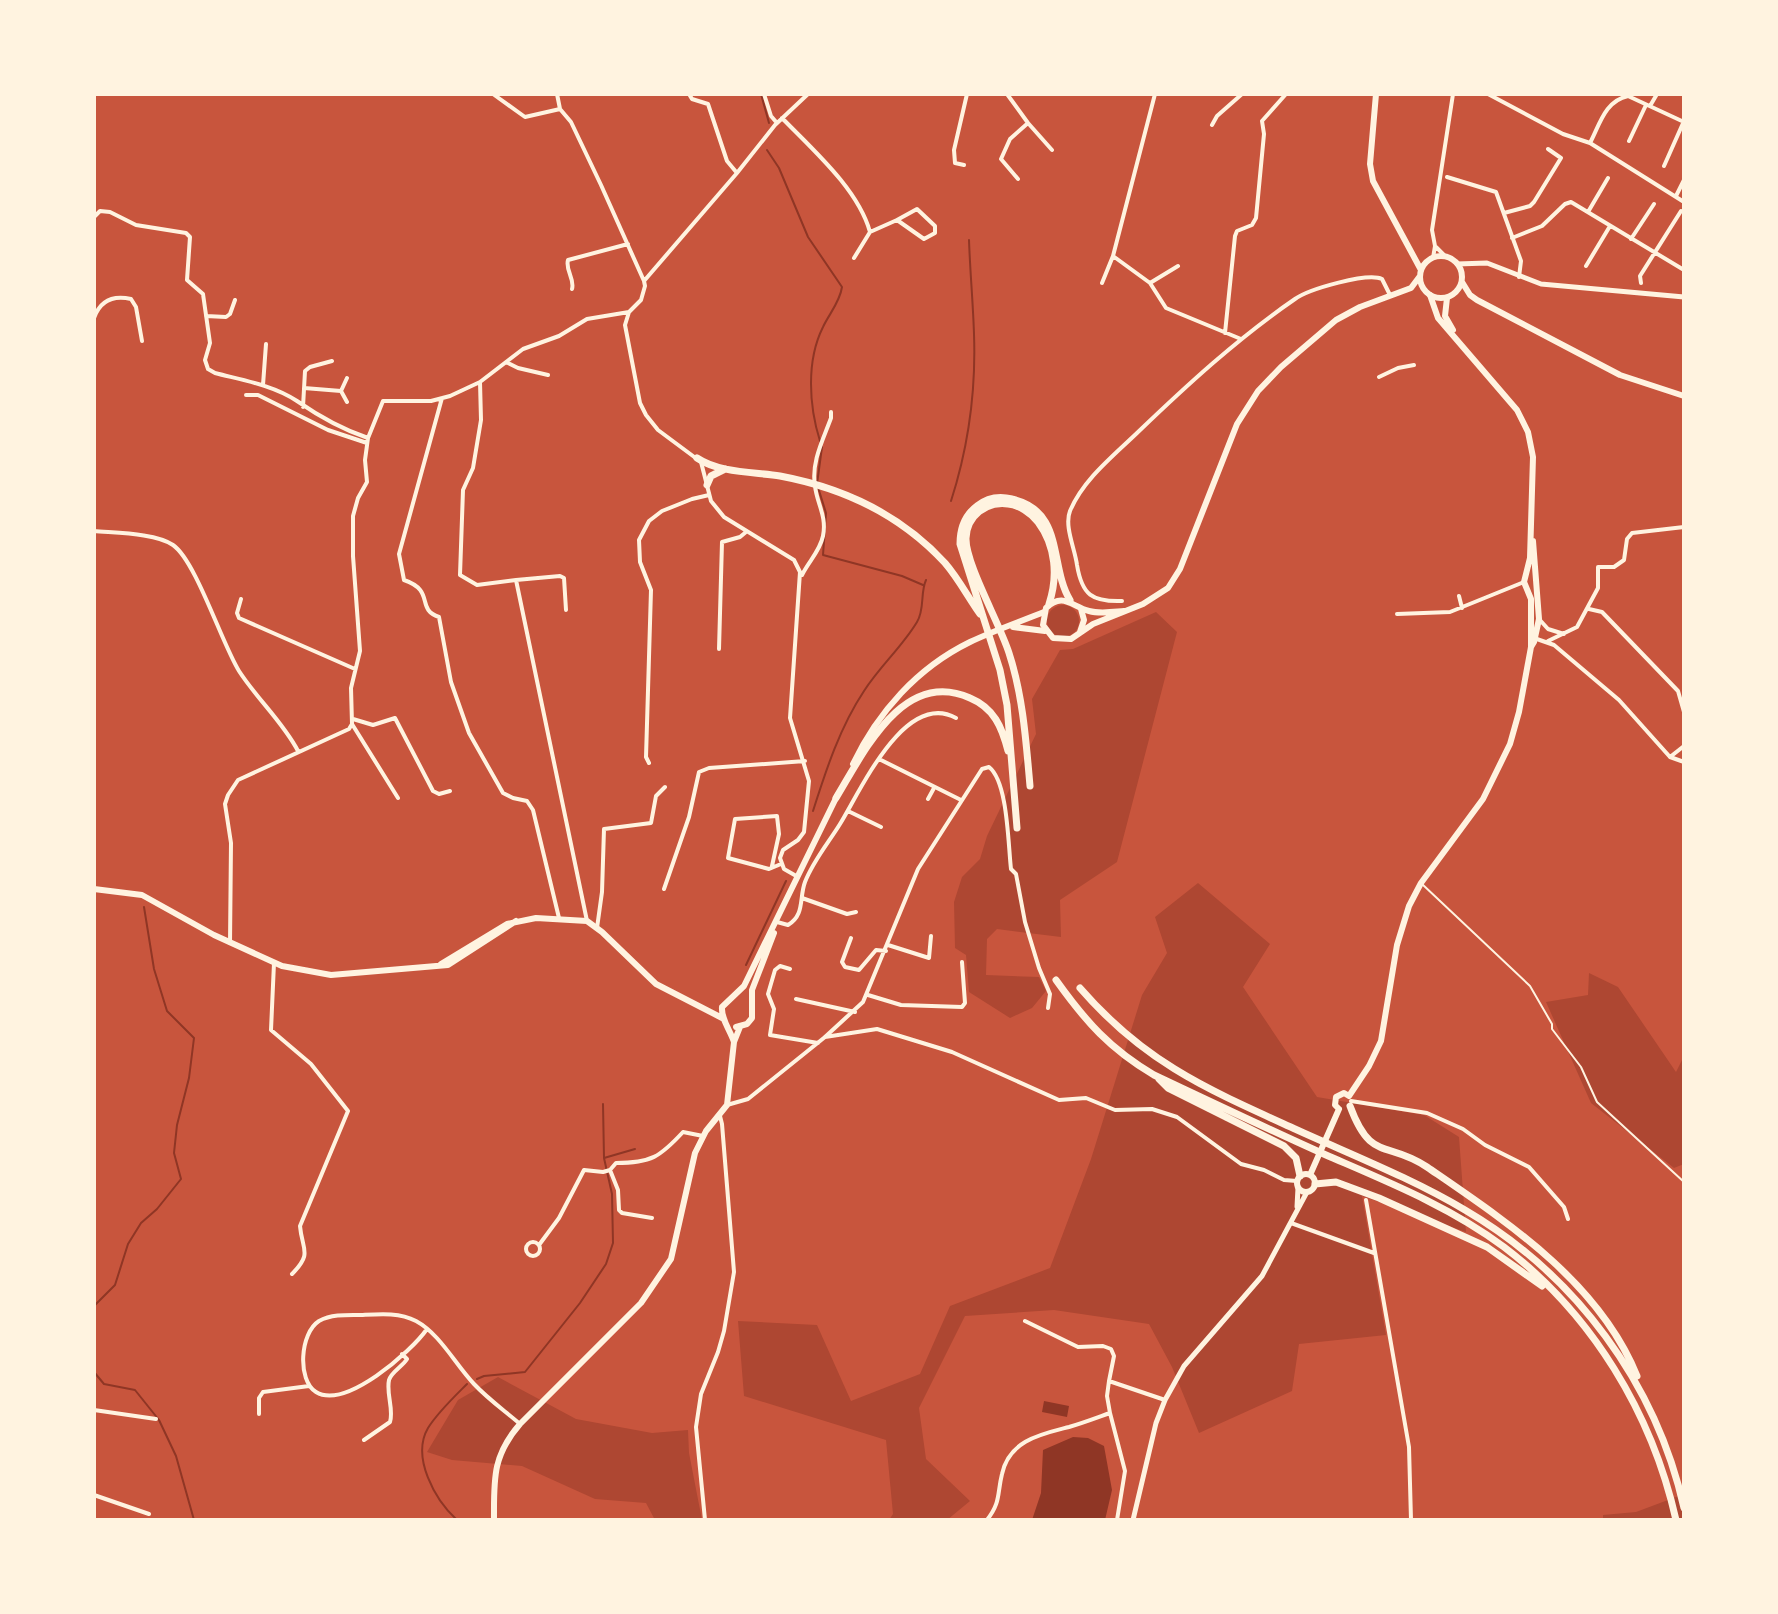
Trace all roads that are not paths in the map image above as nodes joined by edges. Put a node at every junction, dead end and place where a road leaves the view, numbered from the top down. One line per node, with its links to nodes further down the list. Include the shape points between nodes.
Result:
1 (493, 94): 17 (street, via 525,117)
2 (557, 94): 17 (street)
3 (689, 94): 29 (street, via 708,104 727,161)
4 (764, 94): 20 (street)
5 (808, 94): 18 (street)
6 (967, 94): 27 (street, via 954,150 955,163)
7 (1007, 94): 21 (street)
8 (1155, 94): 50 (street)
9 (1242, 94): 22 (street)
10 (1286, 94): 78 (street, via 1262,121 1256,218 1235,236)
11 (1376, 94): 48 (main road, via 1373,181)
12 (1455, 94): 47 (street, via 1432,230)
13 (1488, 94): 24 (street)
14 (1657, 94): 16 (street)
15 (1629, 95): 16 (street); 24 (street, via 1608,107)
16 (1648, 106): 19 (street); 23 (street)
17 (560, 109): 46 (street)
18 (782, 118): 20 (street); 43 (street, via 861,207)
19 (1684, 122): 28 (street)
20 (777, 123): 29 (street)
21 (1028, 123): 26 (street); 32 (street, via 1010,139 1001,159)
22 (1212, 125)
23 (1629, 141)
24 (1590, 143): 34 (street)
25 (1548, 149): 39 (street, via 1561,158 1534,202)
26 (1052, 150)
27 (964, 165)
28 (1664, 166)
29 (737, 173): 62 (street)
30 (1447, 177): 39 (street, via 1493,189)
31 (1608, 178): 38 (street)
32 (1018, 179)
33 (1684, 180): 34 (street)
34 (1676, 196): 35 (street)
35 (1684, 202)
36 (1654, 204): 45 (street)
37 (1681, 211): 49 (street)
38 (1588, 212): 42 (street); 44 (street, via 1565,204 1542,226)
39 (1504, 213): 44 (street)
40 (94, 217): 76 (street, via 110,212 136,225 186,233 187,280 203,294)
41 (897, 220): 41 (street, via 917,209 935,226 935,233 918,237); 43 (street)
42 (1610, 226): 45 (street); 57 (street)
43 (870, 232): 52 (street)
44 (1512, 238): 61 (street, via 1521,261)
45 (1631, 239): 49 (street)
46 (628, 244): 62 (street); 68 (street, via 568,260)
47 (1435, 246): 51 (street); 53 (street)
48 (1412, 251): 53 (main road); 59 (main road)
49 (1655, 254): 58 (street); 66 (street)
50 (1113, 256): 64 (street); 65 (street)
51 (1446, 257): 53 (main road); 54 (main road)
52 (854, 258)
53 (1432, 258): 59 (main road)
54 (1457, 264): 55 (street); 60 (main road)
55 (1469, 264): 60 (street); 61 (street, via 1487,263)
56 (1178, 266): 65 (street)
57 (1586, 266)
58 (1684, 270)
59 (1420, 273): 67 (main road); 69 (main road)
60 (1462, 274): 63 (main road)
61 (1519, 277): 72 (street, via 1576,289)
62 (644, 281): 75 (street, via 641,300)
63 (1462, 282): 70 (main road); 71 (main road)
64 (1102, 283)
65 (1150, 283): 78 (street, via 1166,308)
66 (1641, 283)
67 (1411, 288): 69 (main road); 73 (main road)
68 (572, 289)
69 (1427, 293): 71 (main road); 81 (main road, via 1438,318)
70 (1470, 295): 71 (main road); 94 (main road, via 1620,375)
71 (1450, 296): 81 (main road, via 1445,316)
72 (1684, 297)
73 (1391, 298): 79 (street, via 1378,276 1317,289 1296,298); 120 (main road, via 1336,320 1258,391 1237,424 1174,581 1162,593)
74 (235, 300): 76 (street, via 226,317)
75 (629, 312): 84 (street, via 587,319 523,349); 100 (street, via 625,325 640,403 658,430)
76 (206, 316): 90 (street, via 208,369)
77 (94, 318): 80 (street, via 105,301 131,299)
78 (1225, 333): 79 (street)
79 (1241, 339): 114 (street, via 1108,461 1079,491 1069,512 1082,587 1095,598)
80 (142, 341)
81 (1460, 343): 105 (main road, via 1517,410 1528,432 1533,457)
82 (266, 344): 90 (street)
83 (332, 361): 91 (street, via 305,371)
84 (508, 363): 86 (street); 89 (street)
85 (1414, 365): 87 (street)
86 (548, 375)
87 (1379, 377)
88 (347, 378): 92 (street)
89 (480, 382): 95 (street); 109 (street, via 481,420 473,468 463,490 460,575 477,585)
90 (263, 385): 97 (street)
91 (304, 388): 92 (street); 97 (street)
92 (341, 391): 96 (street)
93 (246, 395): 99 (street, via 258,395 328,430)
94 (1684, 396)
95 (442, 398): 99 (street, via 383,401); 167 (street, via 399,554 404,580 421,587 426,609 439,617 451,682 469,733 503,793 527,801 533,810)
96 (347, 402)
97 (303, 407): 99 (street)
98 (831, 412): 108 (street, via 815,464 823,534)
99 (368, 440): 134 (street, via 367,482 354,509 352,533 360,651)
100 (697, 458): 101 (highway); 102 (street)
101 (727, 468): 102 (highway); 124 (highway, via 814,483 867,503 904,525 947,565)
102 (707, 485): 103 (street)
103 (709, 495): 107 (street, via 724,517); 146 (street, via 662,511 639,540 640,562 651,590)
104 (1684, 527): 118 (street, via 1632,533 1624,560 1614,567 1598,567 1598,588)
105 (1531, 529): 110 (main road); 110 (main road, via 1536,577)
106 (94, 531): 141 (street, via 162,539 175,546 238,670)
107 (746, 532): 108 (street, via 794,560); 133 (street, via 722,542)
108 (801, 578): 144 (street, via 790,710)
109 (516, 580): 119 (street, via 564,578); 168 (street)
110 (1528, 582): 117 (street); 123 (main road); 126 (main road)
111 (1459, 596): 117 (street)
112 (241, 599): 134 (street, via 239,618)
113 (1070, 600): 115 (main road); 116 (main road); 124 (highway, via 1051,532 1040,516 1018,500 988,499 969,514 960,544)
114 (1122, 601)
115 (1049, 604): 121 (main road); 147 (highway, via 1054,564 1037,521 1020,507 1006,504 979,511 967,530 967,551 1013,664)
116 (1080, 608): 120 (main road); 128 (main road)
117 (1462, 608): 122 (street)
118 (1589, 609): 129 (street); 136 (street, via 1602,612)
119 (566, 610)
120 (1124, 611): 128 (main road)
121 (1044, 612): 125 (main road); 127 (main road)
122 (1397, 614)
123 (1539, 619): 129 (street, via 1548,629); 130 (main road)
124 (985, 622): 153 (highway, via 1007,705)
125 (1009, 627): 127 (main road); 152 (main road, via 971,641 926,670 884,712)
126 (1531, 629): 130 (street); 132 (main road)
127 (1045, 631): 128 (main road, via 1065,641)
128 (1080, 632)
129 (1566, 634): 131 (street)
130 (1535, 639): 131 (street); 132 (main road)
131 (1548, 641): 142 (street, via 1619,700)
132 (1531, 647): 162 (main road, via 1510,744 1483,799)
133 (719, 649)
134 (355, 669): 139 (street)
135 (1684, 686): 136 (street)
136 (1678, 691): 137 (street)
137 (1684, 712)
138 (956, 718): 143 (street, via 929,712 917,718)
139 (353, 722): 141 (street, via 349,729); 150 (street, via 373,725 395,718 433,791); 151 (street)
140 (1684, 746): 142 (street)
141 (298, 751): 173 (street, via 238,780 228,795)
142 (1670, 757): 145 (street)
143 (879, 759): 149 (street); 156 (street)
144 (805, 761): 159 (street, via 805,826 798,840 783,850); 164 (street, via 699,772)
145 (1684, 762)
146 (649, 763)
147 (1030, 786)
148 (665, 787): 170 (street, via 656,796 651,823 604,829)
149 (935, 787): 154 (street); 155 (street)
150 (450, 791)
151 (398, 798)
152 (836, 798): 153 (highway, via 884,723 911,700 944,692 978,702 997,720 1008,750); 161 (main road)
153 (1014, 798): 158 (highway)
154 (928, 799)
155 (961, 800): 174 (street, via 918,869); 185 (street, via 982,769 996,773 1011,869 1050,994)
156 (848, 811): 157 (street); 165 (street, via 805,881)
157 (881, 827)
158 (1017, 828)
159 (781, 864): 160 (street); 161 (street)
160 (772, 866): 160 (street, via 728,858 735,819 777,816)
161 (798, 877): 169 (main road)
162 (1421, 883): 194 (main road, via 1397,945 1381,1041); 202 (lane, via 1530,986 1597,1102)
163 (94, 889): 173 (main road, via 148,897)
164 (664, 889)
165 (802, 898): 166 (street, via 847,914); 169 (street, via 794,921)
166 (856, 912)
167 (559, 918): 168 (main road); 176 (main road, via 516,921 448,965 331,975)
168 (587, 921): 170 (main road)
169 (777, 922): 181 (main road); 183 (main road)
170 (597, 928): 186 (main road, via 656,984)
171 (931, 936): 174 (street, via 929,958)
172 (851, 938): 174 (street, via 845,967 859,970 876,950)
173 (230, 943): 176 (main road)
174 (887, 948): 180 (street)
175 (962, 962): 180 (street, via 962,1007 901,1005)
176 (274, 963): 212 (street, via 271,1030 311,1064 348,1111 300,1226 304,1257)
177 (790, 969): 192 (street, via 775,970 768,994 774,1009 770,1035)
178 (1056, 980): 193 (highway, via 1106,1042)
179 (1080, 988): 219 (highway, via 1119,1029 1164,1064 1420,1186 1507,1238 1569,1292)
180 (868, 995): 187 (street)
181 (735, 996): 183 (main road); 184 (main road)
182 (796, 999): 187 (street)
183 (750, 1002): 189 (main road, via 752,1018)
184 (722, 1007): 186 (main road); 188 (main road)
185 (1048, 1008)
186 (711, 1011): 188 (main road)
187 (855, 1012): 190 (street)
188 (726, 1022): 189 (main road); 191 (main road)
189 (740, 1027): 191 (main road)
190 (825, 1037): 192 (street); 201 (street, via 877,1029 952,1052 1059,1100 1086,1098 1115,1110 1152,1109 1177,1117 1241,1164)
191 (734, 1042): 195 (main road)
192 (818, 1043): 195 (street, via 748,1099)
193 (1154, 1075): 201 (highway, via 1168,1088 1284,1146 1296,1158); 213 (highway, via 1460,1219 1503,1246)
194 (1350, 1101): 196 (main road); 196 (main road, via 1341,1094 1336,1097); 208 (street, via 1427,1113 1463,1129 1529,1167); 219 (highway, via 1369,1141 1425,1166 1569,1276 1615,1337)
195 (727, 1105): 197 (main road)
196 (1339, 1109): 200 (main road)
197 (720, 1116): 198 (main road); 231 (street, via 734,1272 724,1331 701,1394 696,1427)
198 (703, 1136): 199 (street, via 683,1132 662,1155 616,1163); 225 (main road, via 676,1244 663,1274 641,1303)
199 (607, 1171): 207 (street, via 618,1190 619,1210); 210 (street, via 584,1170)
200 (1310, 1175): 201 (main road); 203 (main road)
201 (1298, 1182): 204 (main road); 206 (street)
202 (1684, 1182)
203 (1315, 1184): 204 (main road); 213 (highway, via 1348,1185 1476,1242)
204 (1307, 1192): 206 (street)
205 (1366, 1200): 211 (street)
206 (1297, 1208): 209 (street)
207 (652, 1218)
208 (1568, 1219)
209 (1291, 1223): 211 (street); 220 (street, via 1262,1276 1184,1366)
210 (539, 1245)
211 (1374, 1253): 235 (street, via 1409,1447)
212 (292, 1274)
213 (1560, 1298): 236 (highway, via 1632,1399 1667,1479)
214 (1025, 1321): 217 (street, via 1078,1347 1111,1349)
215 (427, 1329): 216 (street); 218 (street, via 389,1314 319,1321 305,1346); 225 (street, via 473,1383)
216 (402, 1354): 218 (street, via 361,1386 339,1395 318,1394); 226 (street, via 406,1363 389,1382 390,1422)
217 (1109, 1381): 220 (street); 222 (street)
218 (309, 1386): 223 (street, via 263,1392)
219 (1642, 1390): 228 (highway, via 1672,1461)
220 (1165, 1400): 234 (street)
221 (94, 1410): 224 (street)
222 (1110, 1413): 232 (street, via 1026,1440 1008,1459 999,1500); 233 (street, via 1125,1471)
223 (259, 1414)
224 (156, 1419)
225 (520, 1424): 230 (main road, via 499,1455)
226 (364, 1440)
227 (94, 1495): 229 (street)
228 (1684, 1508)
229 (149, 1514)
230 (494, 1520)
231 (705, 1520)
232 (987, 1520)
233 (1117, 1520)
234 (1133, 1520)
235 (1411, 1520)
236 (1676, 1520)

